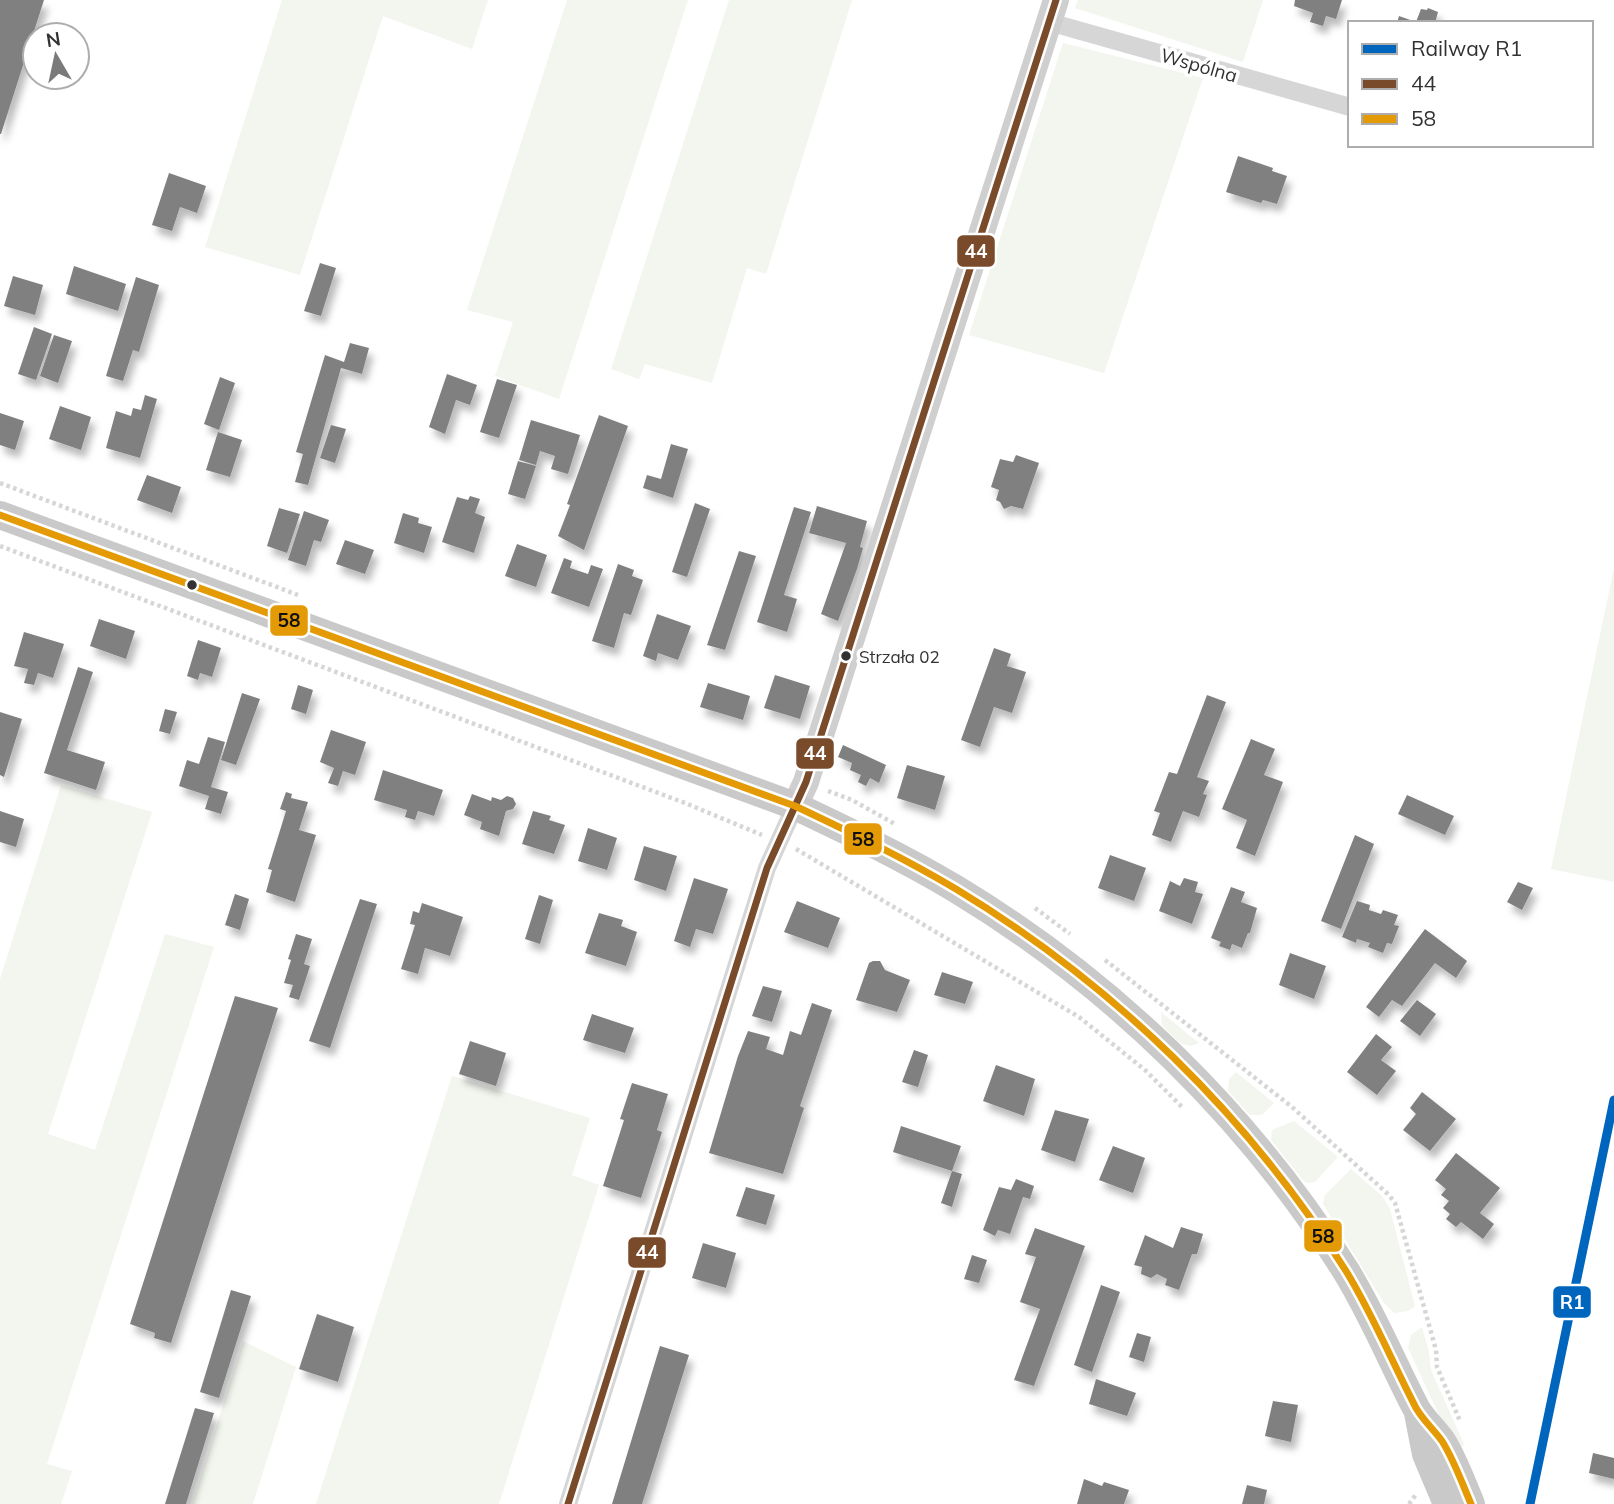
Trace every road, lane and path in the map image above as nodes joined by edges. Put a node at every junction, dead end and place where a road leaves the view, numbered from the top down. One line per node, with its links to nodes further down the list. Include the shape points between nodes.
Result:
1 (1052, 11): 2 (street, Wspólna); 5 (street)
2 (1348, 106)
3 (0, 515): 5 (main road)
4 (0, 546): 6 (path)
5 (795, 806): 9 (main road, via 954,888 1030,937 1099,990 1175,1059 1283,1181 1335,1254); 10 (street, via 767,868)
6 (762, 835)
7 (793, 847): 8 (path, via 1079,1017 1145,1070)
8 (1182, 1107)
9 (1417, 1410): 11 (main road, via 1426,1454); 12 (main road, via 1446,1448)
10 (568, 1504)
11 (1447, 1504)
12 (1471, 1504)

